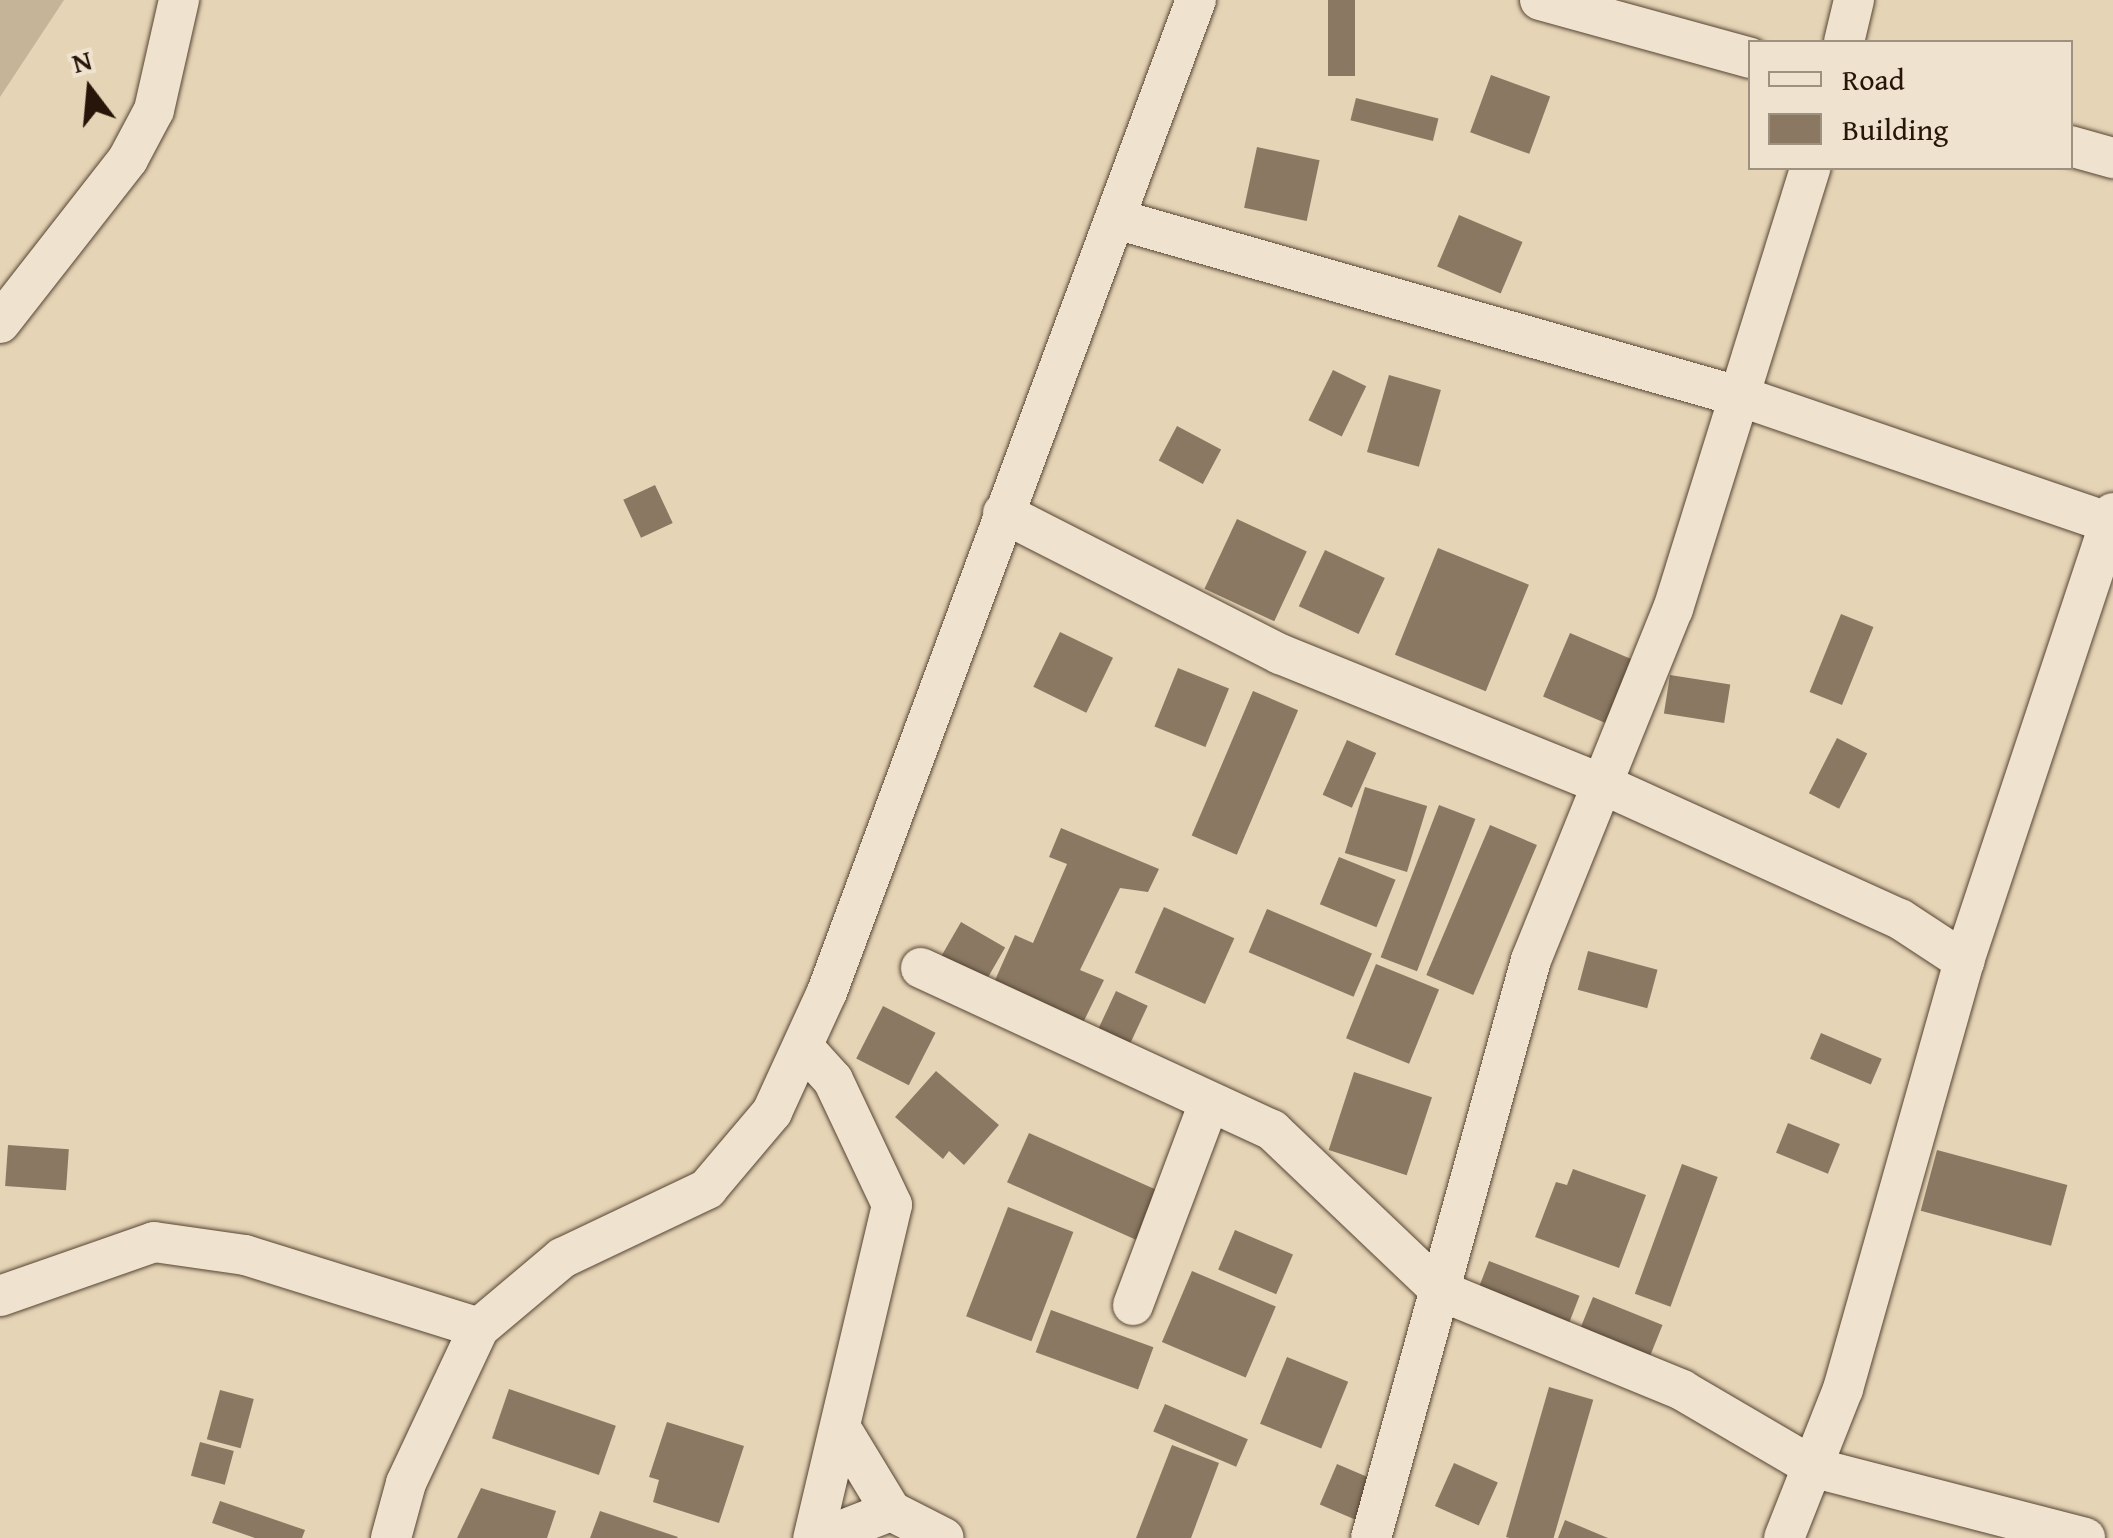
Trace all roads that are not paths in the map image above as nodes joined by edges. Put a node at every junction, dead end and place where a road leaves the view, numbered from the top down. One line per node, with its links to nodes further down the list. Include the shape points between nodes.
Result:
1 (178, 0): 11 (street, via 154,110 128,159)
2 (1196, 0): 10 (street)
3 (1540, 0): 6 (street)
4 (1854, 0): 5 (street)
5 (1844, 40)
6 (1748, 57)
7 (2073, 147): 8 (street)
8 (2113, 158)
9 (1809, 170): 12 (street)
10 (1116, 219): 12 (street); 13 (street)
11 (0, 323)
12 (1744, 398): 14 (street); 15 (street)
13 (1003, 513): 15 (street, via 1280,654); 18 (street)
14 (2112, 520): 16 (street)
15 (1602, 784): 16 (street, via 1900,919); 20 (street, via 1531,960)
16 (1964, 960): 25 (street)
17 (921, 968): 19 (street)
18 (804, 1048): 23 (street, via 772,1112 707,1189 562,1258); 24 (street, via 832,1080 892,1205)
19 (1209, 1103): 20 (street, via 1272,1130 1323,1170); 22 (street)
20 (1441, 1291): 25 (street, via 1682,1390); 31 (street)
21 (0, 1296): 23 (street, via 154,1242 245,1254)
22 (1133, 1304)
23 (479, 1328): 27 (street, via 406,1483)
24 (845, 1435): 26 (street); 28 (street)
25 (1815, 1468): 32 (street); 33 (street)
26 (891, 1511): 29 (street); 30 (street)
27 (391, 1538)
28 (813, 1538)
29 (822, 1538)
30 (944, 1538)
31 (1371, 1538)
32 (1784, 1538)
33 (2085, 1538)

